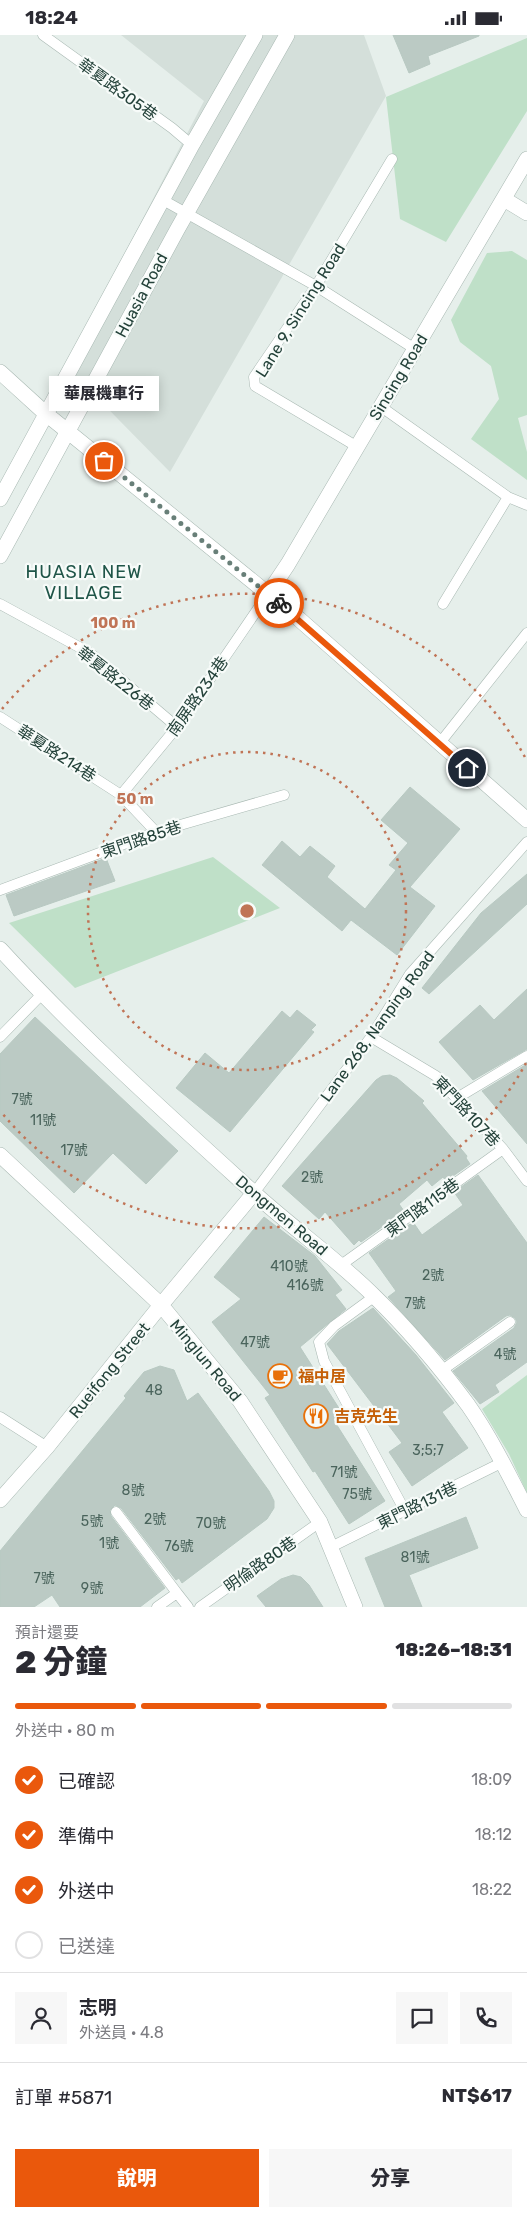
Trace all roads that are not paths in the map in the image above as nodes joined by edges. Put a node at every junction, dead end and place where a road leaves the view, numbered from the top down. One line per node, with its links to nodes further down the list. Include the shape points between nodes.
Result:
1 (43, 35): 4 (lane, 華夏路305巷)
2 (255, 35): 4 (street, Huasia Road)
3 (287, 35): 9 (street, Huasia Road)
4 (192, 145): 8 (street, Huasia Road)
5 (392, 159): 11 (lane, Lane 9, Sincing Road)
6 (527, 159): 7 (street, Sincing Road)
7 (504, 199): 10 (street); 12 (street, Sincing Road)
8 (163, 200): 9 (lane); 15 (street, Huasia Road)
9 (187, 213): 11 (lane); 16 (street, Huasia Road)
10 (527, 213)
11 (316, 286): 12 (lane); 17 (lane, Lane 9, Sincing Road, via 254,377 255,386)
12 (415, 349): 14 (street, Sincing Road)
13 (0, 372): 15 (street)
14 (380, 407): 17 (street, Sincing Road); 18 (lane)
15 (46, 413): 16 (street); 19 (street, Huasia Road)
16 (67, 431): 21 (street, Huasia Road); 22 (street)
17 (356, 446): 22 (street, Sincing Road)
18 (508, 497): 20 (lane); 24 (lane)
19 (0, 499)
20 (527, 505)
21 (0, 556)
22 (268, 594): 27 (lane, 南屏路234巷); 28 (street)
23 (0, 604): 27 (lane, 華夏路226巷, via 90,653)
24 (442, 604)
25 (527, 634): 28 (lane)
26 (0, 717): 29 (lane, 華夏路214巷)
27 (177, 727): 29 (lane, 南屏路234巷)
28 (439, 744): 31 (street)
29 (121, 795): 32 (lane, 華夏路214巷)
30 (284, 795): 32 (lane, 東門路85巷)
31 (527, 820)
32 (156, 832): 34 (lane, 東門路85巷)
33 (527, 843): 38 (lane, Lane 268, Nanping Road, via 410,974)
34 (0, 890)
35 (0, 949): 36 (street, Dongmen Road)
36 (42, 994): 37 (lane); 44 (street, Dongmen Road)
37 (0, 1037)
38 (371, 1037): 40 (lane, 東門路107巷, via 436,1076); 44 (lane, Lane 268, Nanping Road)
39 (527, 1056): 40 (lane)
40 (457, 1098): 41 (lane, 東門路107巷)
41 (503, 1149): 43 (lane, 東門路107巷); 45 (lane, 東門路115巷)
42 (0, 1155): 47 (street, Minglun Road)
43 (527, 1181)
44 (254, 1193): 45 (street, Dongmen Road); 47 (street, Rueifong Street)
45 (341, 1265): 46 (street, Dongmen Road)
46 (375, 1296): 49 (street, Dongmen Road); 55 (lane, via 334,1326 319,1342 324,1361)
47 (161, 1305): 51 (street, Rueifong Street); 57 (street, Minglun Road, via 240,1401)
48 (510, 1322): 49 (lane)
49 (441, 1371): 52 (street, Dongmen Road, via 468,1406)
50 (0, 1417): 51 (lane)
51 (47, 1447): 53 (street, Rueifong Street)
52 (503, 1462): 54 (street, Dongmen Road); 55 (lane, 東門路131巷)
53 (0, 1500)
54 (527, 1510)
55 (405, 1511): 58 (lane, 東門路131巷)
56 (116, 1512): 59 (lane)
57 (320, 1522): 58 (street, Minglun Road); 62 (lane, 明倫路80巷)
58 (332, 1547): 63 (street, Minglun Road)
59 (177, 1593): 60 (lane); 61 (lane)
60 (157, 1607)
61 (188, 1607)
62 (200, 1607)
63 (356, 1607)

